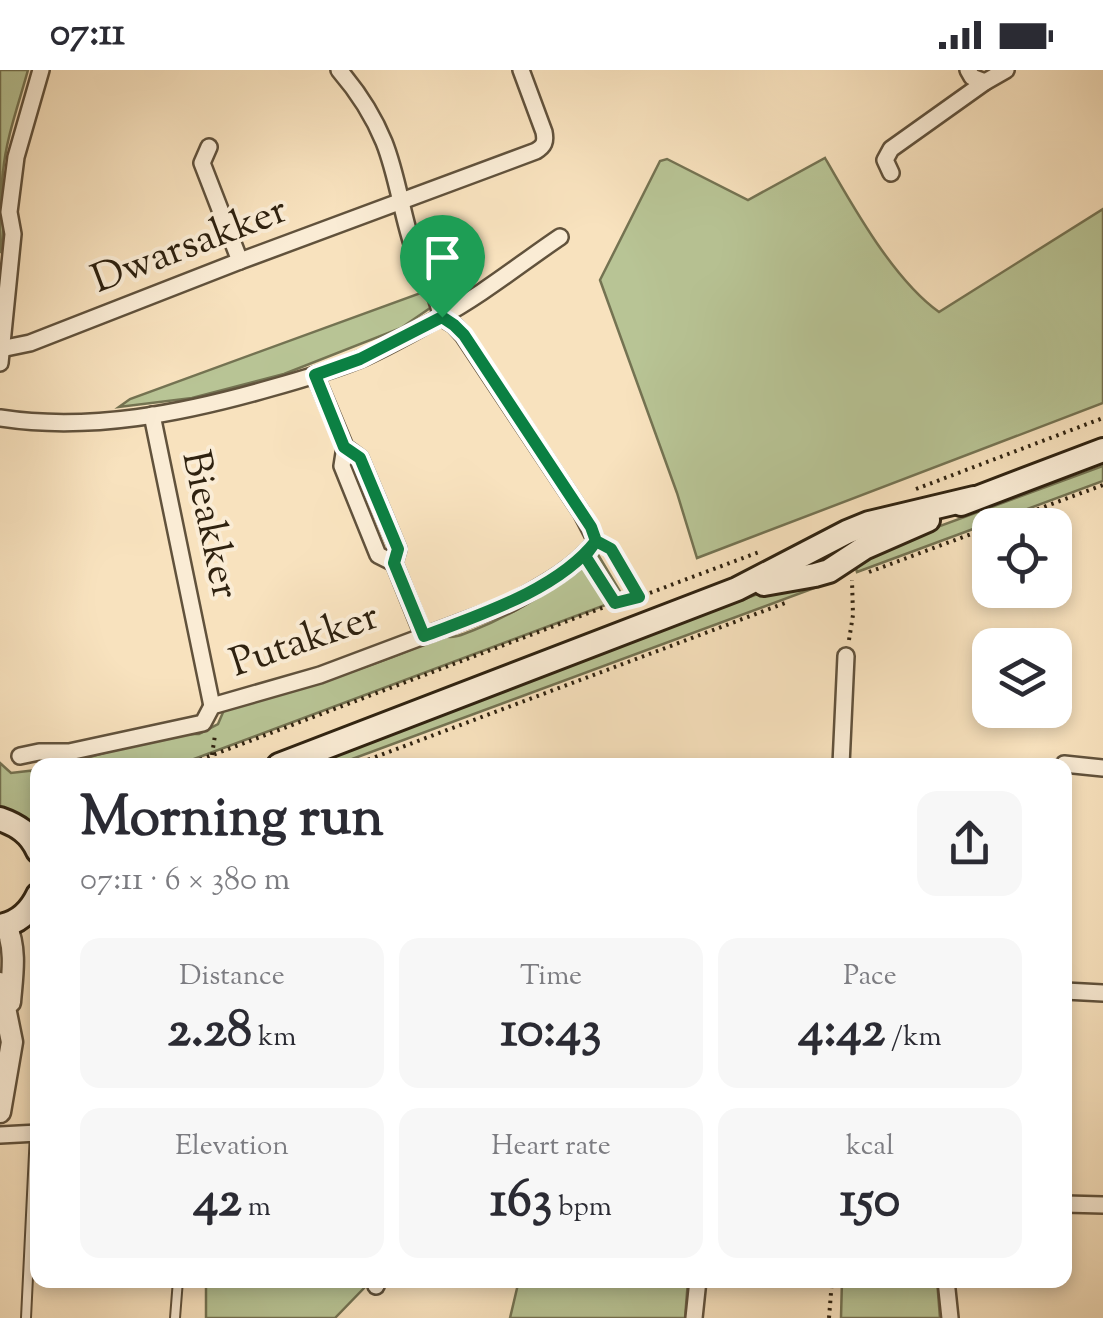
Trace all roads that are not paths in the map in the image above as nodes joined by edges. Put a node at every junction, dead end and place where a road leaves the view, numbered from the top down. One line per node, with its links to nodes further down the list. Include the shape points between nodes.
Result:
1 (42, 70): 14 (street, via 16,157 9,212 14,234)
2 (339, 70): 11 (street, via 360,94 385,144)
3 (521, 70): 11 (street, Dwarsakker, via 544,132 542,148)
4 (968, 70): 6 (street)
5 (1006, 70): 6 (street)
6 (985, 82): 10 (street, via 891,149 885,160)
7 (209, 147): 9 (street)
8 (185, 156): 9 (street)
9 (202, 163): 13 (street)
10 (891, 174)
11 (400, 202): 13 (street, Dwarsakker); 15 (street)
12 (560, 237): 15 (street)
13 (240, 261): 16 (street, Dwarsakker)
14 (5, 266): 16 (street)
15 (442, 317): 17 (street); 21 (street, Putakker, via 464,335 596,541 532,592)
16 (1, 356)
17 (315, 375): 18 (street); 21 (street, via 344,447 360,458)
18 (152, 415): 19 (street); 23 (street, Bieakker)
19 (0, 418)
20 (1103, 450): 25 (main road, via 974,498 869,523 737,589)
21 (424, 636): 23 (street, Putakker)
22 (846, 656): 26 (street)
23 (212, 706): 24 (street, Putakker, via 203,723 184,728)
24 (20, 756)
25 (297, 758)
26 (840, 758)
27 (1072, 765): 28 (street)
28 (1103, 768)
29 (0, 818): 30 (main road)
30 (30, 838)
31 (30, 910): 32 (main road)
32 (3, 926): 36 (street, via 12,938)
33 (0, 983): 36 (street)
34 (1072, 992): 35 (street)
35 (1103, 994)
36 (8, 1019): 37 (street, via 12,1042)
37 (0, 1112)
38 (30, 1133): 39 (street)
39 (0, 1135)
40 (1072, 1204): 41 (street)
41 (1103, 1206)
42 (30, 1288): 46 (lane)
43 (177, 1288): 47 (lane)
44 (697, 1288): 48 (street)
45 (947, 1288): 49 (street)
46 (26, 1318)
47 (175, 1318)
48 (694, 1318)
49 (950, 1318)

